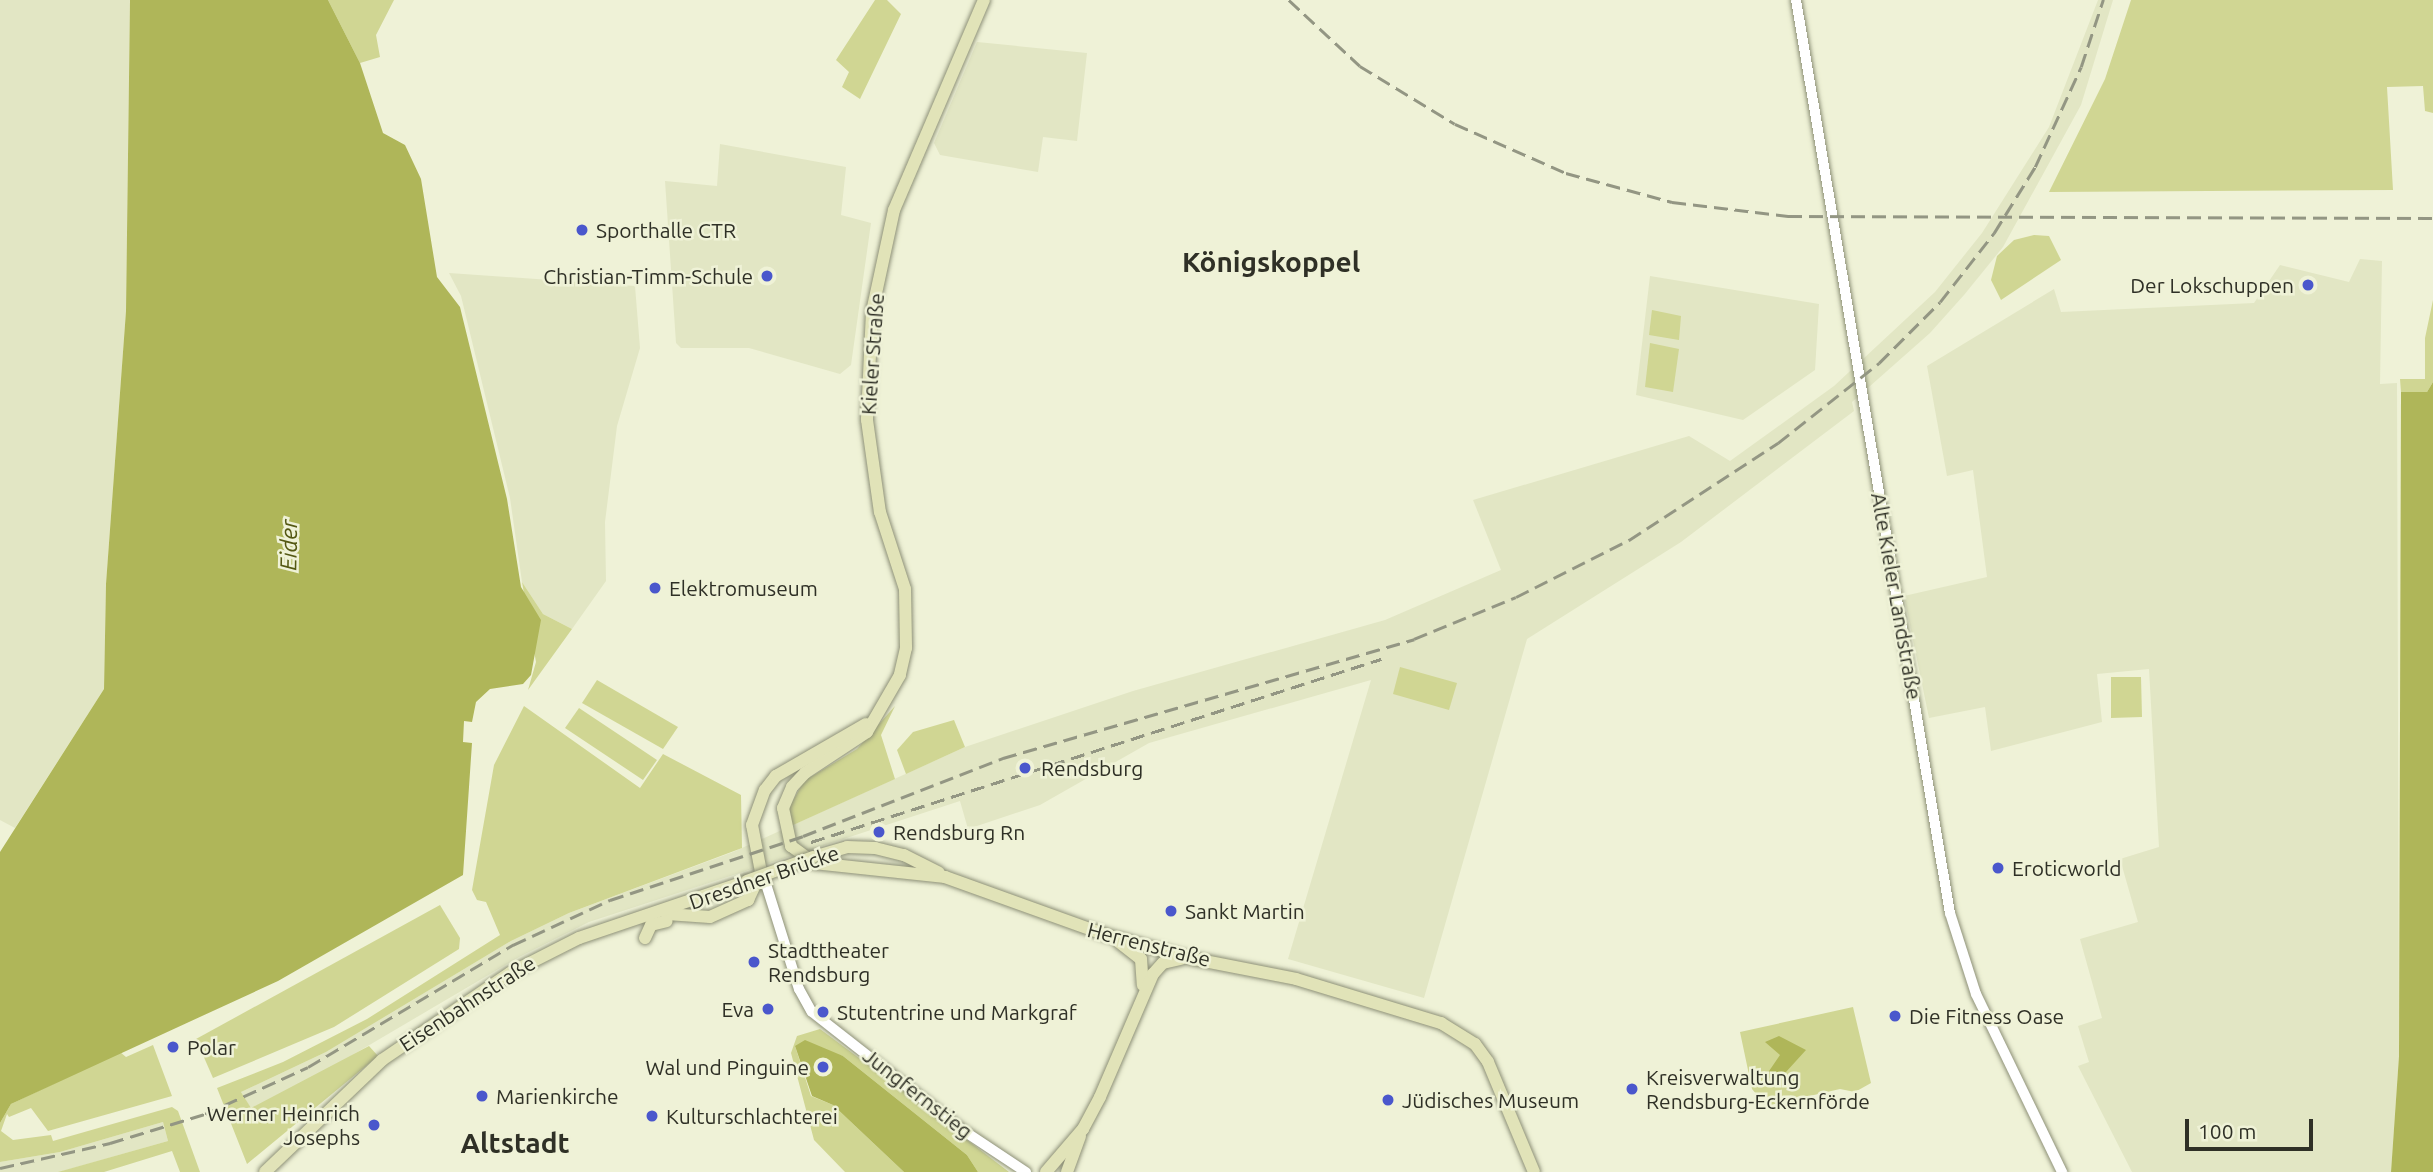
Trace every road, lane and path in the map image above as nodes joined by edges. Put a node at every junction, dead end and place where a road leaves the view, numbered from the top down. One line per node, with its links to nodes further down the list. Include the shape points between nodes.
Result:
1 (984, 0): 3 (main road, Kieler Straße, via 894,210 872,312 867,420 871,468 905,589 907,612 899,677)
2 (1796, 0): 19 (street, Alte Kieler Landstraße, via 1950,913 1976,994)
3 (876, 717): 4 (main road, Kieler Straße, via 787,769 765,790 754,815); 5 (main road, Kieler Straße, via 855,743 798,780 783,808 791,846 807,860)
4 (761, 866): 8 (main road, via 758,885 748,900 723,915); 15 (street, Jungfernstieg, via 799,989 812,1012 961,1129)
5 (830, 866): 6 (main road, Herrenstraße, via 886,867)
6 (945, 877): 7 (main road, Dresdner Brücke, bridge, via 919,861 875,848 847,847); 10 (main road, Herrenstraße)
7 (660, 914): 8 (main road); 9 (main road, Dresdner Brücke)
8 (698, 917): 9 (main road, via 659,922 646,929 645,937 636,927)
9 (621, 924): 14 (main road, Eisenbahnstraße, via 540,955 403,1043)
10 (1106, 935): 11 (main road, Herrenstraße); 12 (main road, via 1141,959 1145,970)
11 (1189, 958): 12 (main road, via 1163,963); 18 (main road, Herrenstraße, via 1296,979 1441,1023 1466,1037 1496,1077)
12 (1141, 998): 13 (main road)
13 (1083, 1129): 16 (main road); 17 (main road)
14 (265, 1172)
15 (1026, 1172)
16 (1046, 1172)
17 (1067, 1172)
18 (1534, 1172)
19 (2062, 1172)

